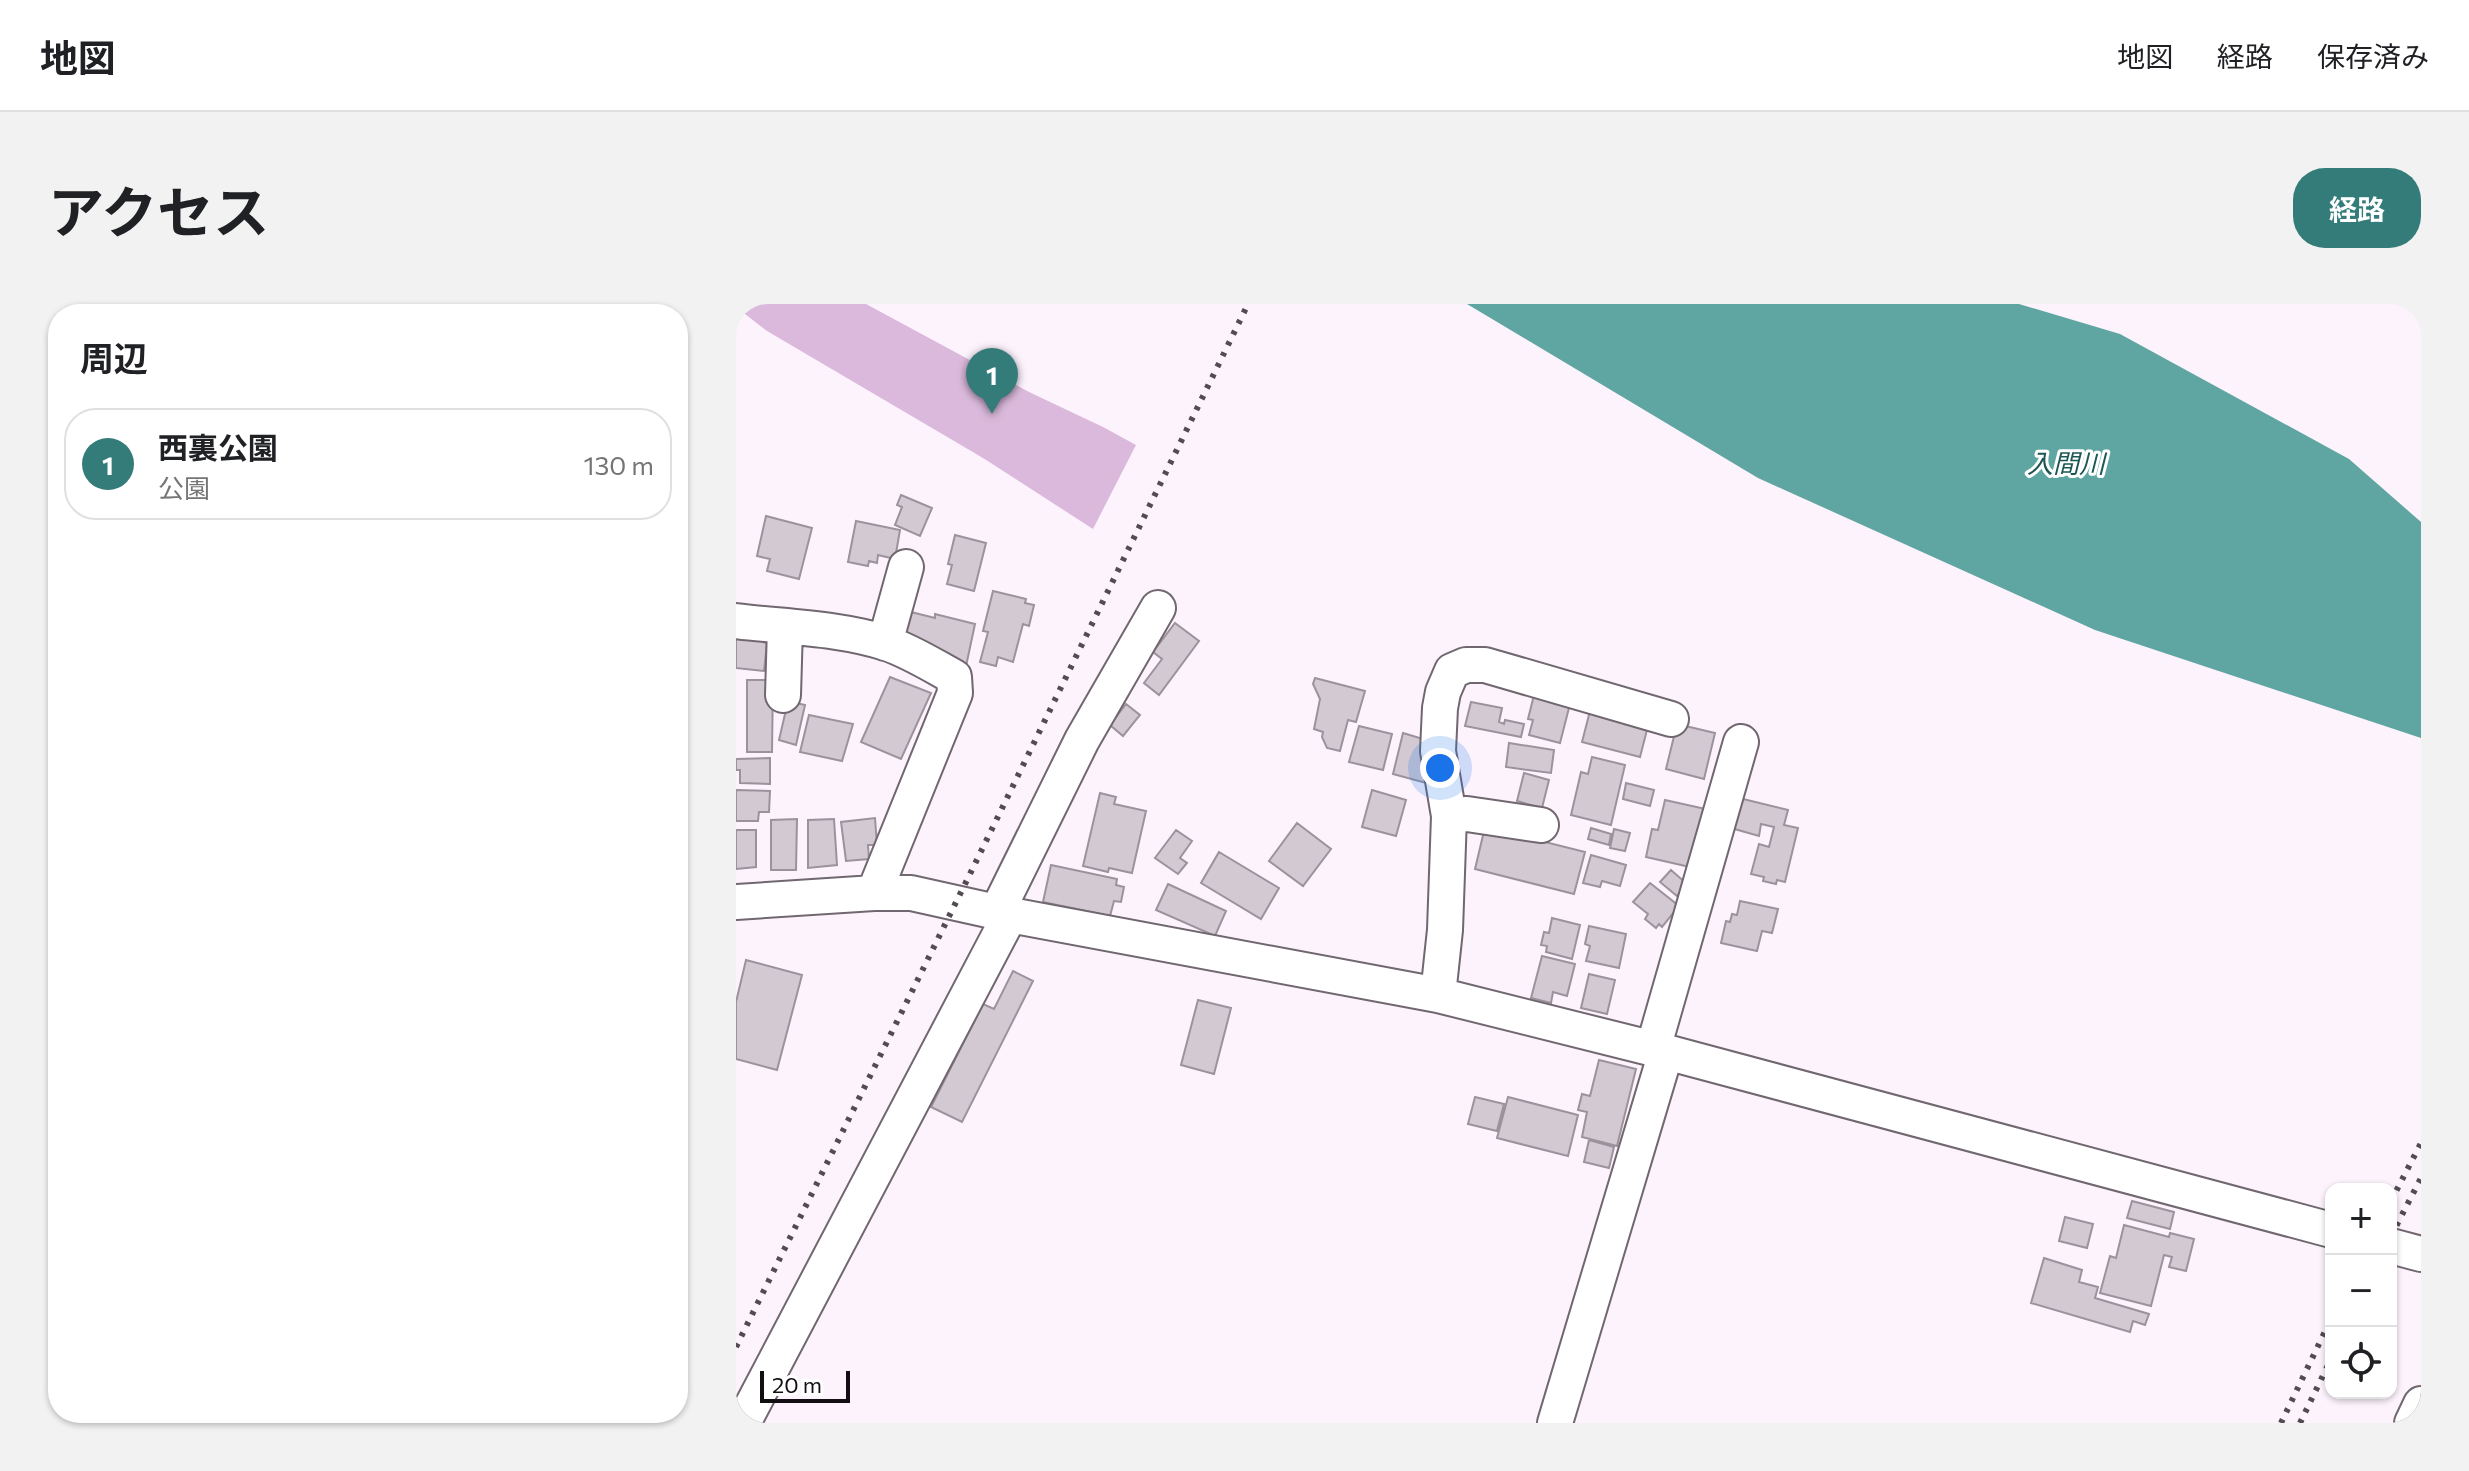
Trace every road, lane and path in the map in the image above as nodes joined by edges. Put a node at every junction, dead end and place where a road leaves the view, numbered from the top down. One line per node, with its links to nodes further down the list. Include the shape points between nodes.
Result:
1 (906, 567): 5 (street)
2 (1158, 608): 13 (street, via 1082,740)
3 (736, 621): 4 (street)
4 (785, 627): 5 (street); 6 (street)
5 (885, 643): 11 (street, via 954,677 955,693)
6 (783, 695)
7 (1671, 719): 9 (street, via 1485,665 1452,671 1440,708 1438,751)
8 (1741, 742): 15 (street)
9 (1449, 816): 10 (street); 14 (street)
10 (1541, 825)
11 (874, 893): 12 (street); 13 (street, via 911,893)
12 (736, 902)
13 (1003, 914): 14 (street); 20 (street)
14 (1438, 995): 15 (street)
15 (1660, 1050): 16 (street); 21 (street)
16 (2325, 1228)
17 (2397, 1248): 18 (street)
18 (2421, 1254)
19 (2421, 1404): 22 (street)
20 (743, 1423)
21 (1555, 1423)
22 (2412, 1423)

